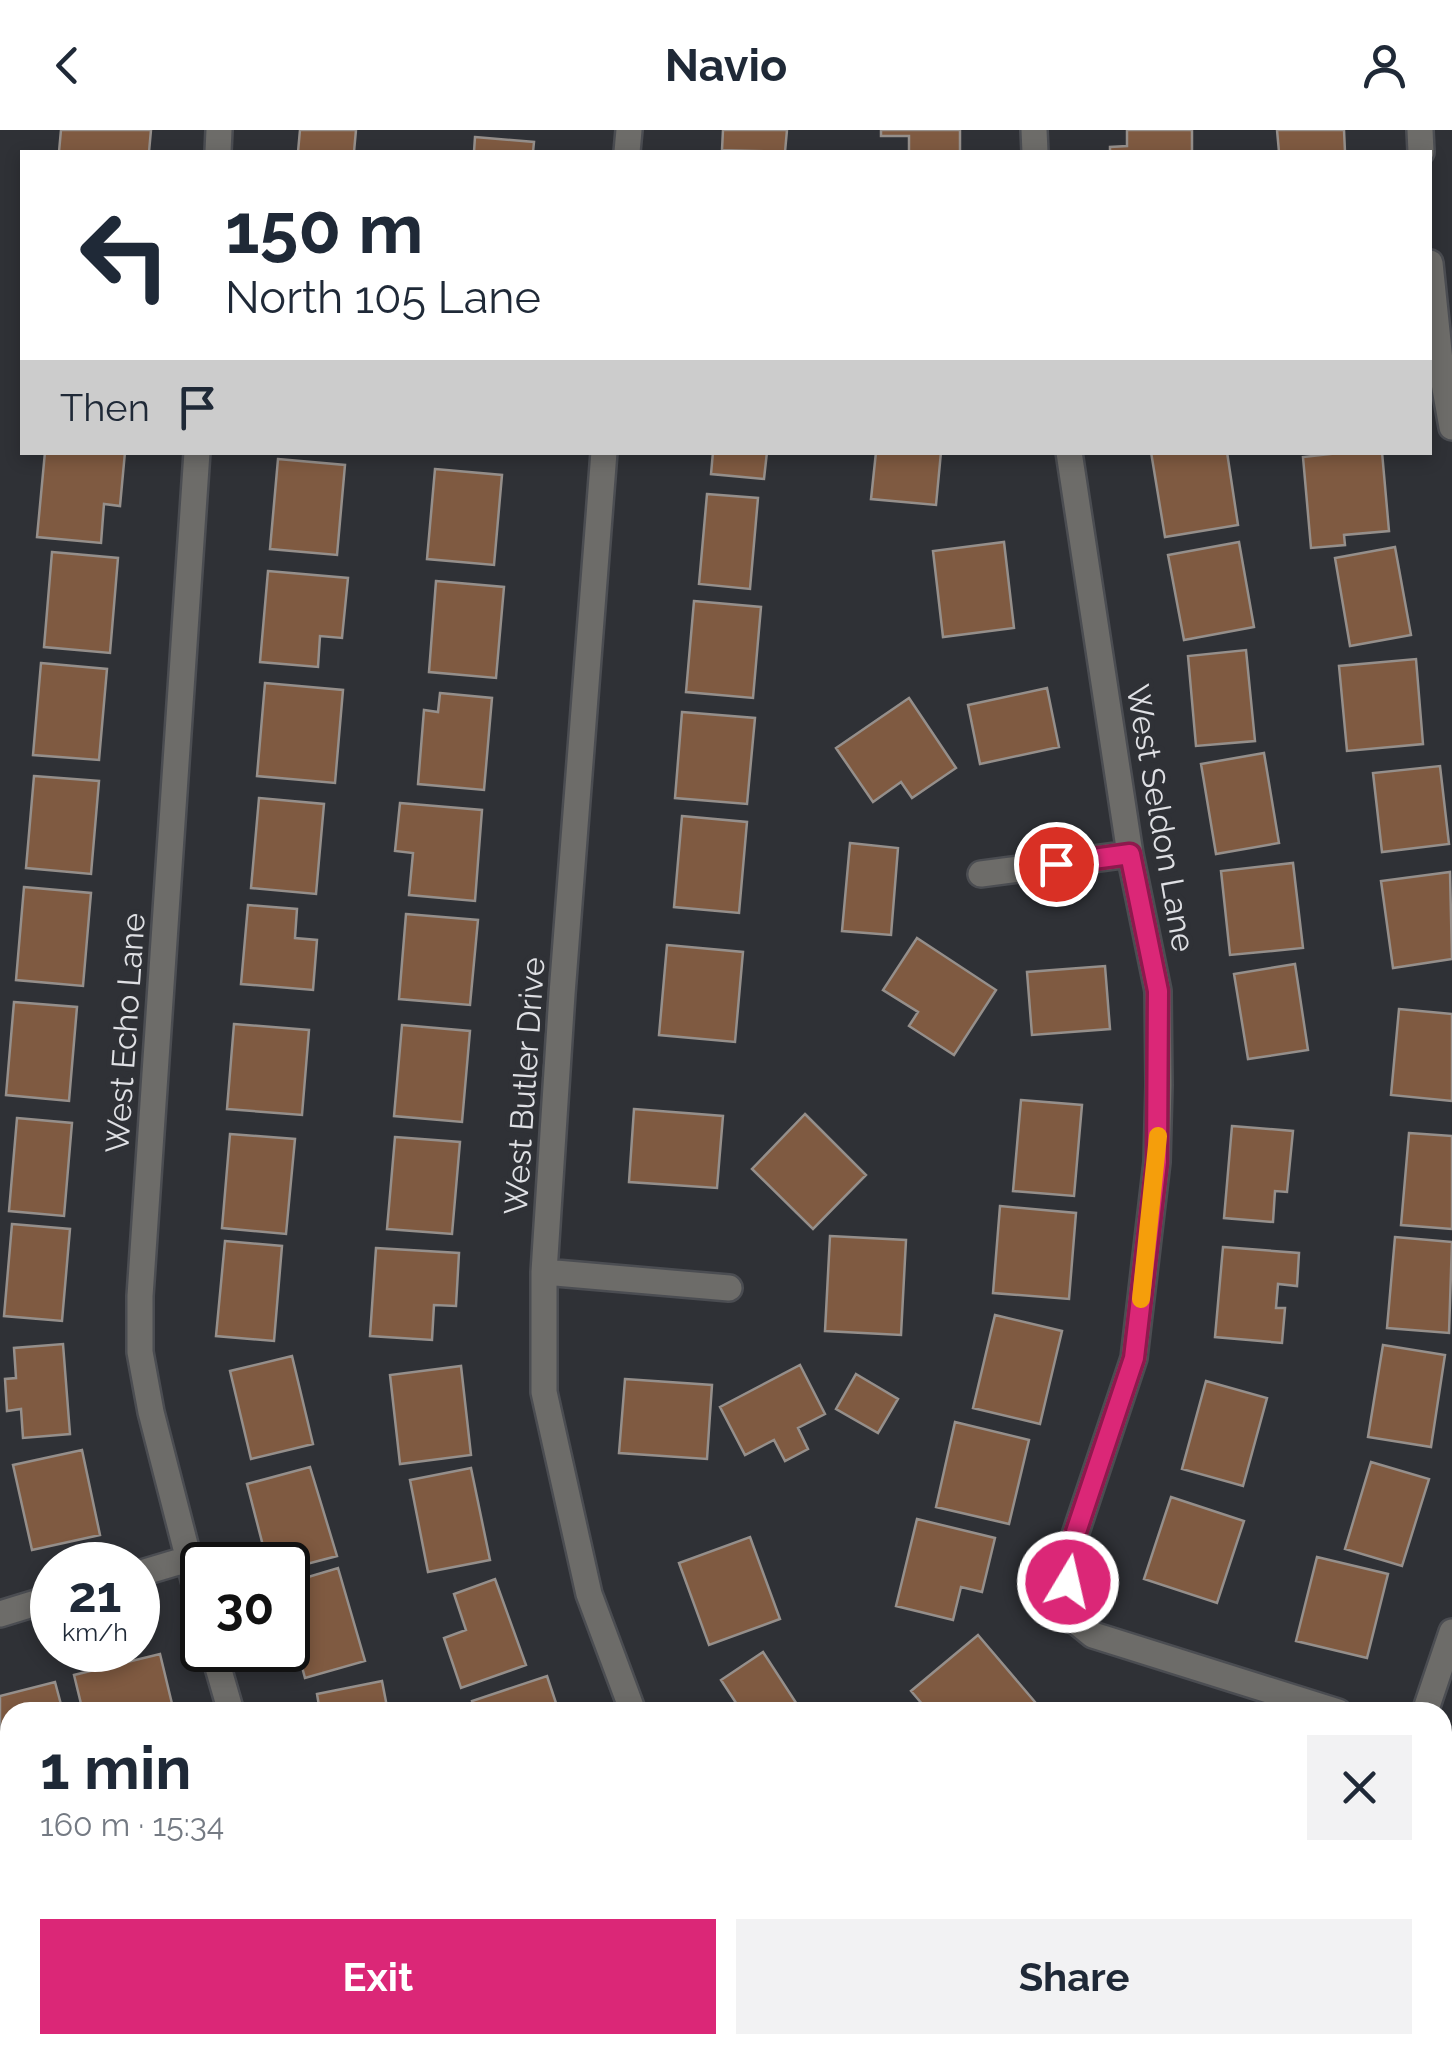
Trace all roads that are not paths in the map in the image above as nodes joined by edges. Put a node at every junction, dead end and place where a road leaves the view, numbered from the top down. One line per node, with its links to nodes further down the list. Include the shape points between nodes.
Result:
1 (1432, 283): 2 (street)
2 (1452, 427)
3 (197, 455): 10 (street, West Echo Lane, via 140,1296 140,1352)
4 (604, 455): 8 (street, West Butler Drive)
5 (1069, 455): 6 (street, West Seldon Lane)
6 (1130, 854): 7 (street); 17 (street, West Seldon Lane, via 1158,991 1157,1162 1134,1358 1070,1550 1066,1614 1093,1636)
7 (981, 874)
8 (544, 1272): 9 (street); 16 (street, West Butler Drive, via 544,1392 557,1461 588,1594)
9 (729, 1288)
10 (184, 1542)
11 (30, 1605): 12 (street)
12 (0, 1614)
13 (1452, 1632): 18 (street)
14 (219, 1672): 15 (street)
15 (228, 1702)
16 (630, 1702)
17 (1306, 1702)
18 (1429, 1702)

